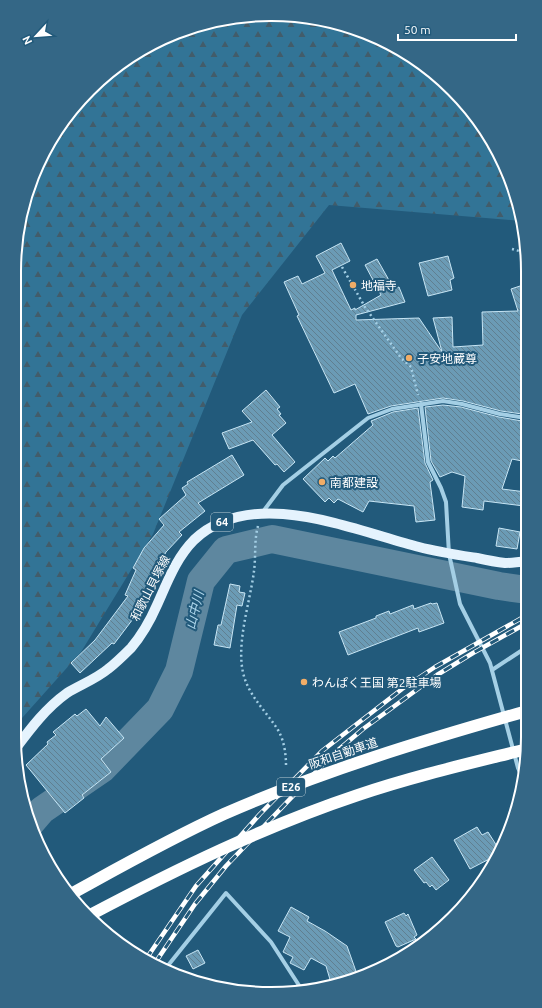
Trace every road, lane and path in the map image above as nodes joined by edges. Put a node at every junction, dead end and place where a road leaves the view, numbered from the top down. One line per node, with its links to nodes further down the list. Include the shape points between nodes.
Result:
1 (512, 249): 2 (path)
2 (520, 252)
3 (342, 267): 4 (path, via 365,307 401,358 411,367)
4 (421, 404): 5 (street, via 443,401); 6 (street, via 392,409 368,418 284,485); 8 (street, via 428,462 446,502)
5 (521, 417)
6 (261, 514): 8 (main road, 和歌山貝塚線 / 64, via 318,518); 13 (main road, 和歌山貝塚線 / 64, via 226,520 194,540 180,557 147,625 130,648 108,670 67,694 41,715)
7 (257, 530): 15 (path, via 254,570 240,662 246,682 257,702 279,731 286,752)
8 (449, 554): 9 (main road, 和歌山貝塚線 / 64, via 504,563); 11 (street, via 460,604)
9 (521, 562)
10 (521, 651): 11 (street)
11 (492, 670): 16 (street)
12 (521, 713): 17 (highway, 阪和自動車道 / E26, bridge, via 327,772 224,814)
13 (21, 741)
14 (520, 750): 18 (highway, E26, bridge, via 358,795 250,836)
15 (286, 765)
16 (519, 770)
17 (75, 892)
18 (93, 913)
19 (168, 965): 20 (street, via 226,893 271,942)
20 (299, 985)

